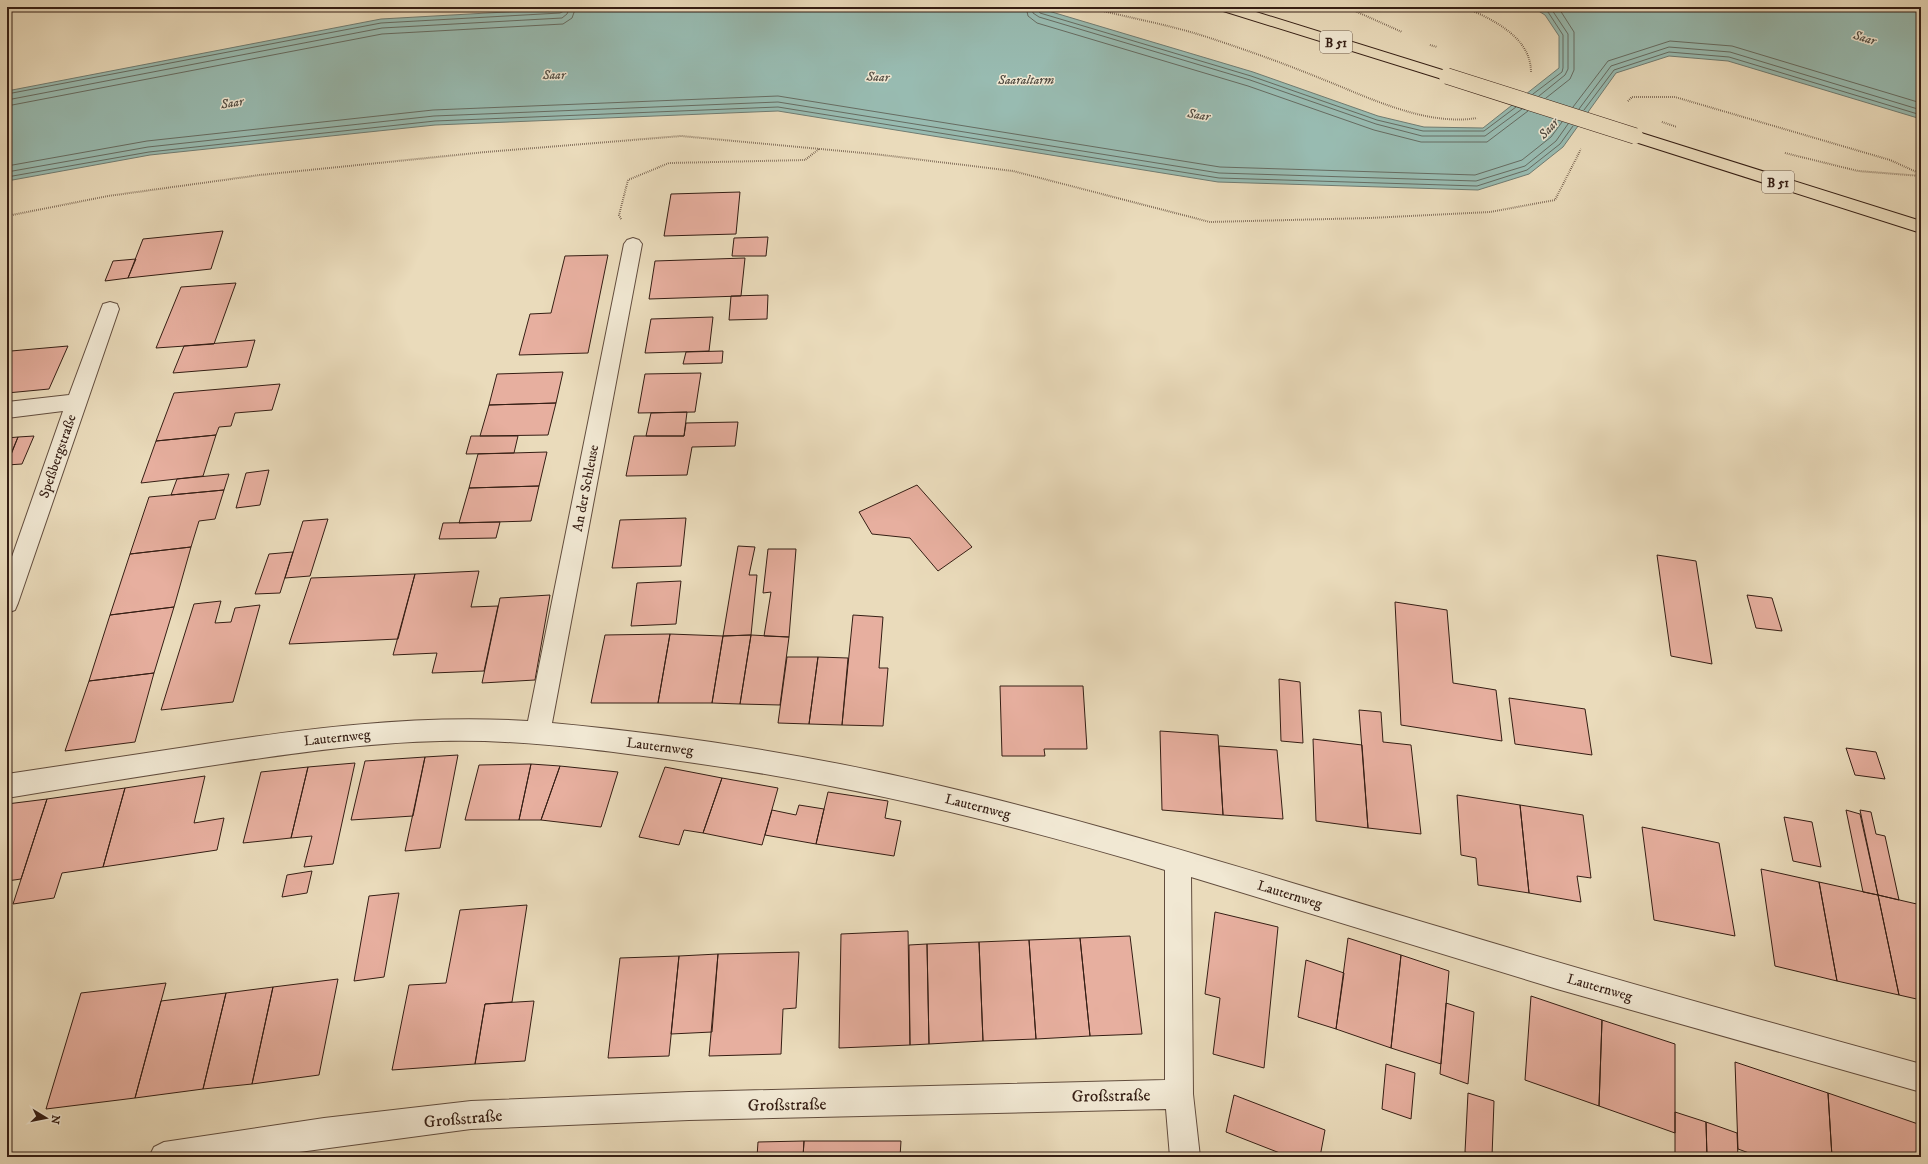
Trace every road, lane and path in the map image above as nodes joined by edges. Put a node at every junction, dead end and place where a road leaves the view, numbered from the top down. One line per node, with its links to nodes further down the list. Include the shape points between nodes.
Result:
1 (1087, 7): 5 (path)
2 (1225, 7): 12 (main road, B 51, bridge)
3 (1346, 7): 4 (path)
4 (1402, 32)
5 (1200, 35)
6 (1627, 102): 10 (path, via 1632,97 1675,97 1890,160)
7 (1584, 144): 8 (path, via 1555,200 1490,212 1210,222 1012,171)
8 (820, 148): 11 (path, via 673,136 260,175 108,196); 13 (path, via 805,160 669,163 628,180 619,215)
9 (1783, 152): 10 (path, via 1858,171)
10 (1921, 175)
11 (7, 216)
12 (1921, 227)
13 (633, 244): 18 (street, An der Schleuse)
14 (110, 309): 15 (street, Speßbergstraße)
15 (76, 402): 16 (street); 17 (street, Speßbergstraße)
16 (7, 410)
17 (7, 603)
18 (538, 733): 19 (street, Lauternweg, via 474,730 399,731 316,738); 20 (street, Lauternweg, via 735,755 811,769 965,802)
19 (7, 786)
20 (1178, 860): 21 (street, Lauternweg, via 1485,955); 22 (street)
21 (1921, 1078)
22 (1179, 1094): 23 (street, Großstraße, via 689,1106 471,1115 324,1133); 24 (street)
23 (164, 1157)
24 (1185, 1157)

